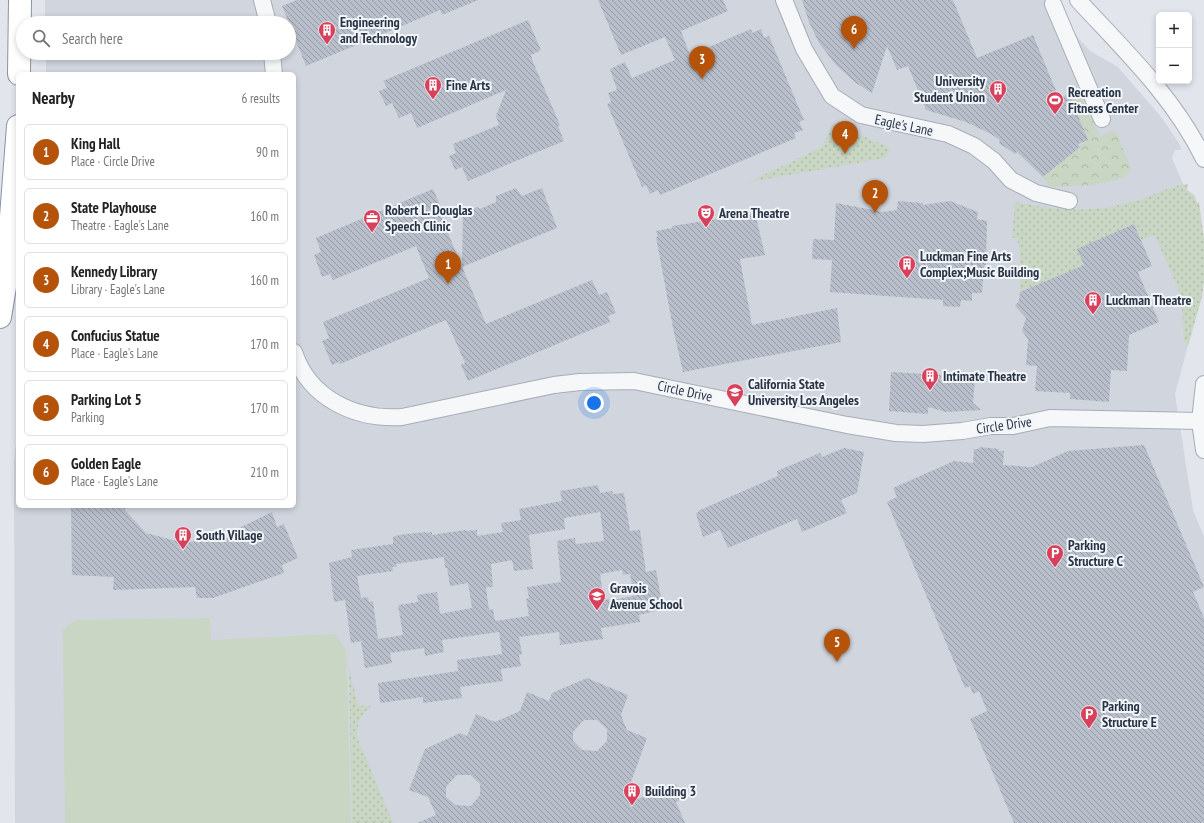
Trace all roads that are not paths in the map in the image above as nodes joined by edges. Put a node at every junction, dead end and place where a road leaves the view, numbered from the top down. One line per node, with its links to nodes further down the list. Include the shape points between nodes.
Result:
1 (20, 0): 6 (highway)
2 (262, 0): 7 (street)
3 (784, 0): 15 (street, Eagle's Lane, via 804,49 832,96 861,115 948,134 974,146 1011,180 1036,193)
4 (1078, 0): 14 (street, via 1158,87 1193,137)
5 (1053, 4): 12 (street)
6 (20, 16)
7 (266, 16)
8 (19, 60): 10 (highway)
9 (273, 60): 11 (street)
10 (19, 72)
11 (274, 72)
12 (1102, 119)
13 (16, 152): 16 (highway, via 6,281)
14 (1204, 159)
15 (1069, 201)
16 (0, 317)
17 (296, 356): 19 (street, Circle Drive, via 304,373 328,398 346,409 382,418 402,417 554,385 608,380 640,382 896,433 962,431 991,426 1013,426 1050,418)
18 (1204, 384): 19 (street)
19 (1200, 420): 20 (street)
20 (1204, 450)

